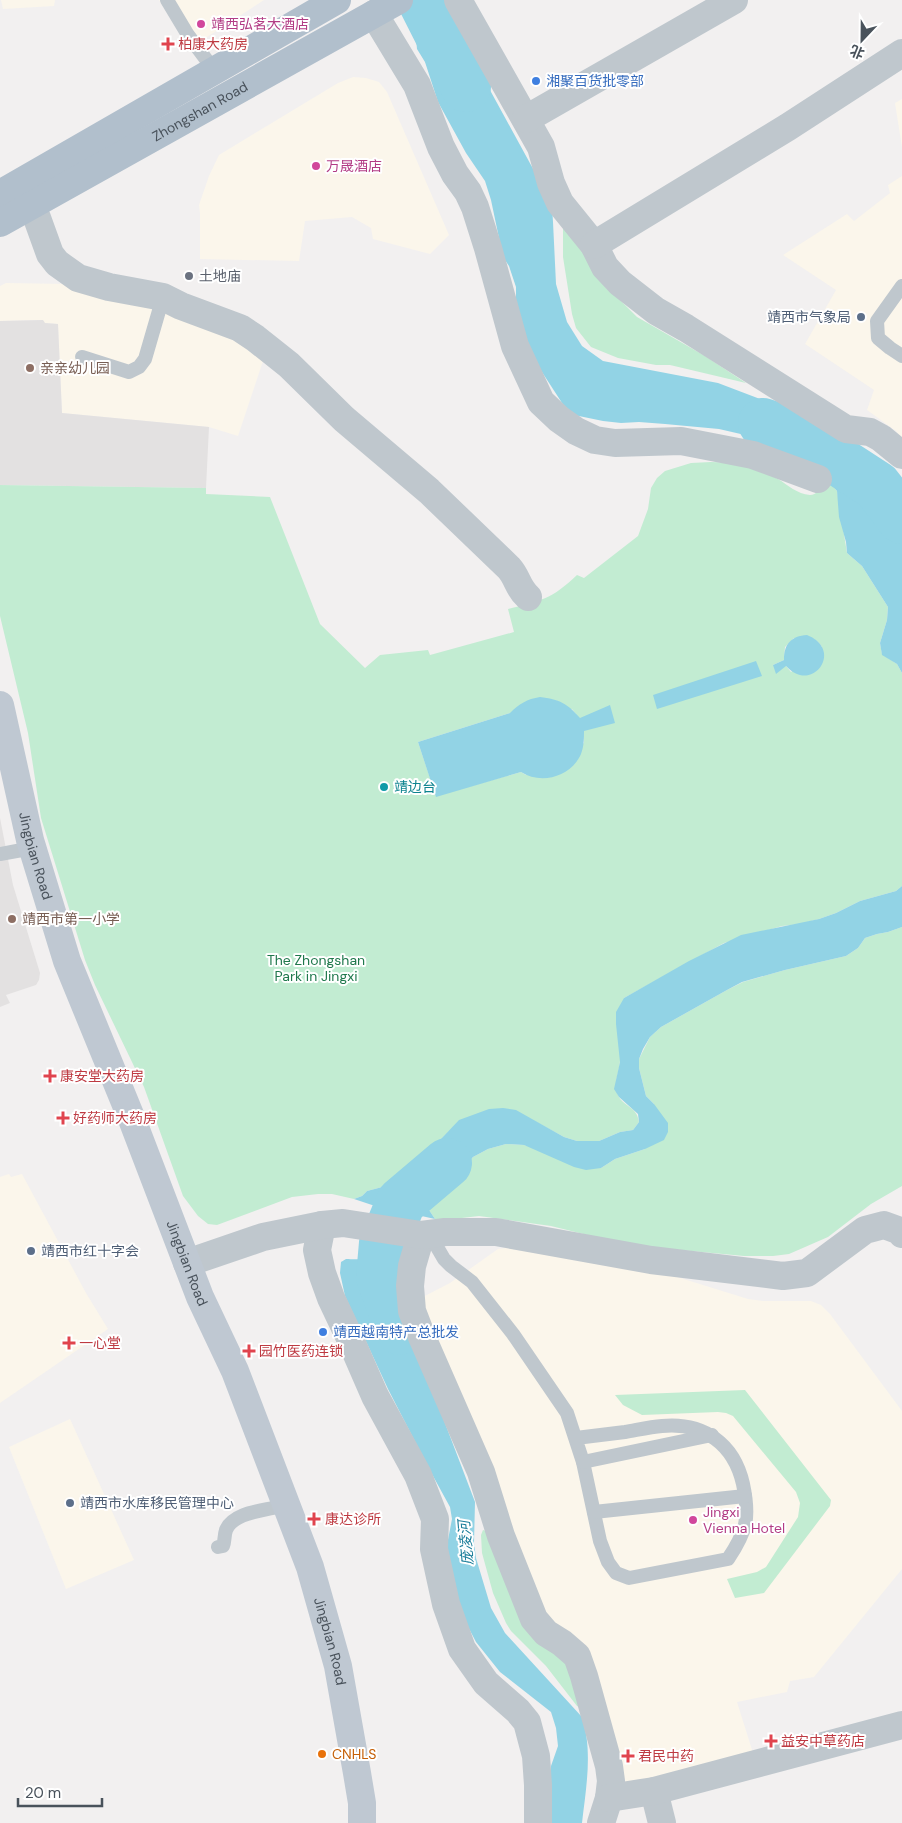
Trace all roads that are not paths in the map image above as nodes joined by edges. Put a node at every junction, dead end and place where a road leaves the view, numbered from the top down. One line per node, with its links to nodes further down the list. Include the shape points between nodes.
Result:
1 (167, 0): 7 (lane)
2 (337, 0): 7 (main road, Zhongshan Road)
3 (458, 0): 8 (street)
4 (734, 0): 8 (street)
5 (386, 7): 10 (main road, Zhongshan Road); 18 (street, via 441,147 474,206 515,346 541,402 576,431 595,440 622,444 680,441 752,455)
6 (902, 53): 12 (street)
7 (214, 70): 9 (main road, Zhongshan Road)
8 (526, 119): 12 (street, via 541,147 560,202)
9 (0, 194)
10 (29, 207): 11 (main road, Zhongshan Road); 14 (street, via 37,218 50,254 65,270 78,278 109,287)
11 (0, 223)
12 (594, 245): 17 (street, via 605,267 640,300 846,429 870,432)
13 (902, 286): 15 (lane, via 877,321 878,338)
14 (163, 297): 16 (lane, via 145,359 139,367 129,372); 19 (street, via 240,328 289,365 509,568 519,589)
15 (902, 356)
16 (82, 357)
17 (902, 455)
18 (818, 480)
19 (528, 597)
20 (0, 705): 26 (main road, Jingbian Road, via 30,840 67,961)
21 (0, 762): 22 (main road, Jingbian Road)
22 (11, 852): 31 (main road, Jingbian Road, via 175,1275 231,1388)
23 (322, 1225): 24 (street, via 343,1223); 26 (street, via 263,1237); 39 (street, via 317,1250 322,1274 375,1396 418,1475 435,1519 434,1549 446,1604 462,1649 486,1683 527,1722 536,1756)
24 (422, 1234): 25 (street, via 496,1232 651,1260 783,1276 807,1273 865,1230 884,1225); 28 (lane, via 444,1259 472,1282 513,1334 567,1413); 36 (street, via 411,1276 412,1311 481,1472 501,1536 534,1619 546,1634 577,1656 609,1766 611,1781)
25 (902, 1234)
26 (188, 1263): 38 (main road, Jingbian Road, via 200,1297 235,1371 310,1567 338,1666 360,1793)
27 (712, 1435): 28 (lane, via 694,1428 664,1426); 29 (lane); 30 (lane, via 725,1447 739,1469)
28 (576, 1438): 29 (lane)
29 (583, 1462): 32 (lane)
30 (746, 1496): 32 (lane); 32 (lane, via 746,1526 728,1559 629,1578 616,1572 608,1562)
31 (277, 1507): 33 (lane, via 241,1516 226,1529 223,1546); 37 (main road, Jingbian Road, via 301,1572 328,1668 350,1786)
32 (594, 1512)
33 (218, 1547)
34 (902, 1725): 35 (street)
35 (654, 1791): 36 (street); 40 (street)
36 (605, 1810)
37 (352, 1823)
38 (362, 1823)
39 (538, 1823)
40 (662, 1823)

